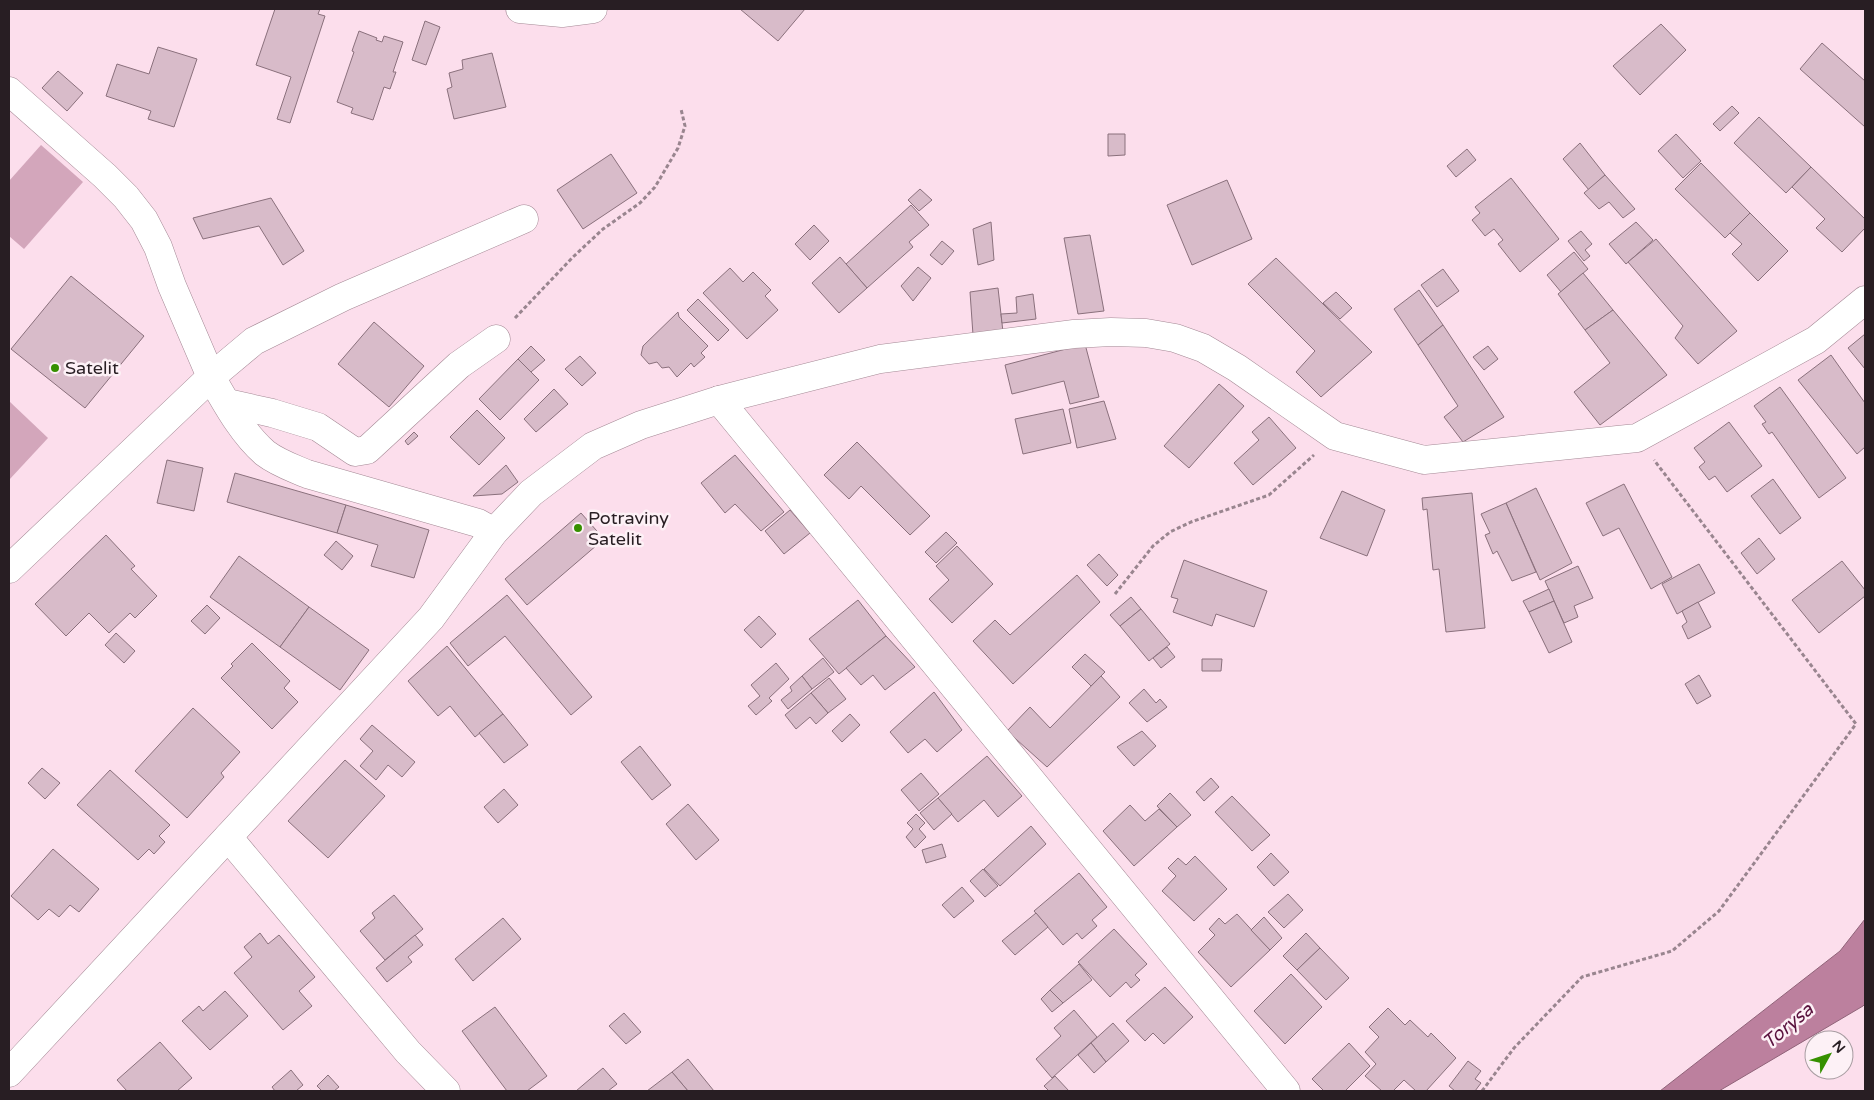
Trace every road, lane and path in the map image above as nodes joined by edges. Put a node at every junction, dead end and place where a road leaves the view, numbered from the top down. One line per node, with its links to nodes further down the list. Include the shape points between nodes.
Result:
1 (520, 9): 2 (street, via 562,13)
2 (593, 9)
3 (9, 91): 8 (street, via 105,176 144,220 158,246)
4 (681, 109): 7 (path, via 685,126 678,148 655,187 640,204 603,229 573,257)
5 (524, 219): 8 (street, via 342,297 254,341)
6 (1865, 300): 12 (street, via 1816,340)
7 (496, 339): 10 (street, via 459,365 367,450 355,452 318,427)
8 (211, 377): 10 (street); 14 (street)
9 (720, 400): 11 (street, via 880,359 1074,334 1146,333 1175,338 1203,348); 13 (street, via 641,425 593,446 531,493); 19 (street)
10 (227, 403): 13 (street, via 250,438 266,454 284,465 478,523)
11 (1335, 436): 12 (street, via 1424,460); 15 (path, via 1269,495 1170,532 1153,546)
12 (1638, 438): 20 (path, via 1856,724 1719,911 1672,951 1582,977 1514,1048)
13 (494, 532): 16 (street, via 431,618)
14 (9, 569)
15 (1115, 594)
16 (228, 837): 17 (street); 18 (street, via 408,1052)
17 (9, 1073)
18 (446, 1091)
19 (1286, 1091)
20 (1482, 1091)

